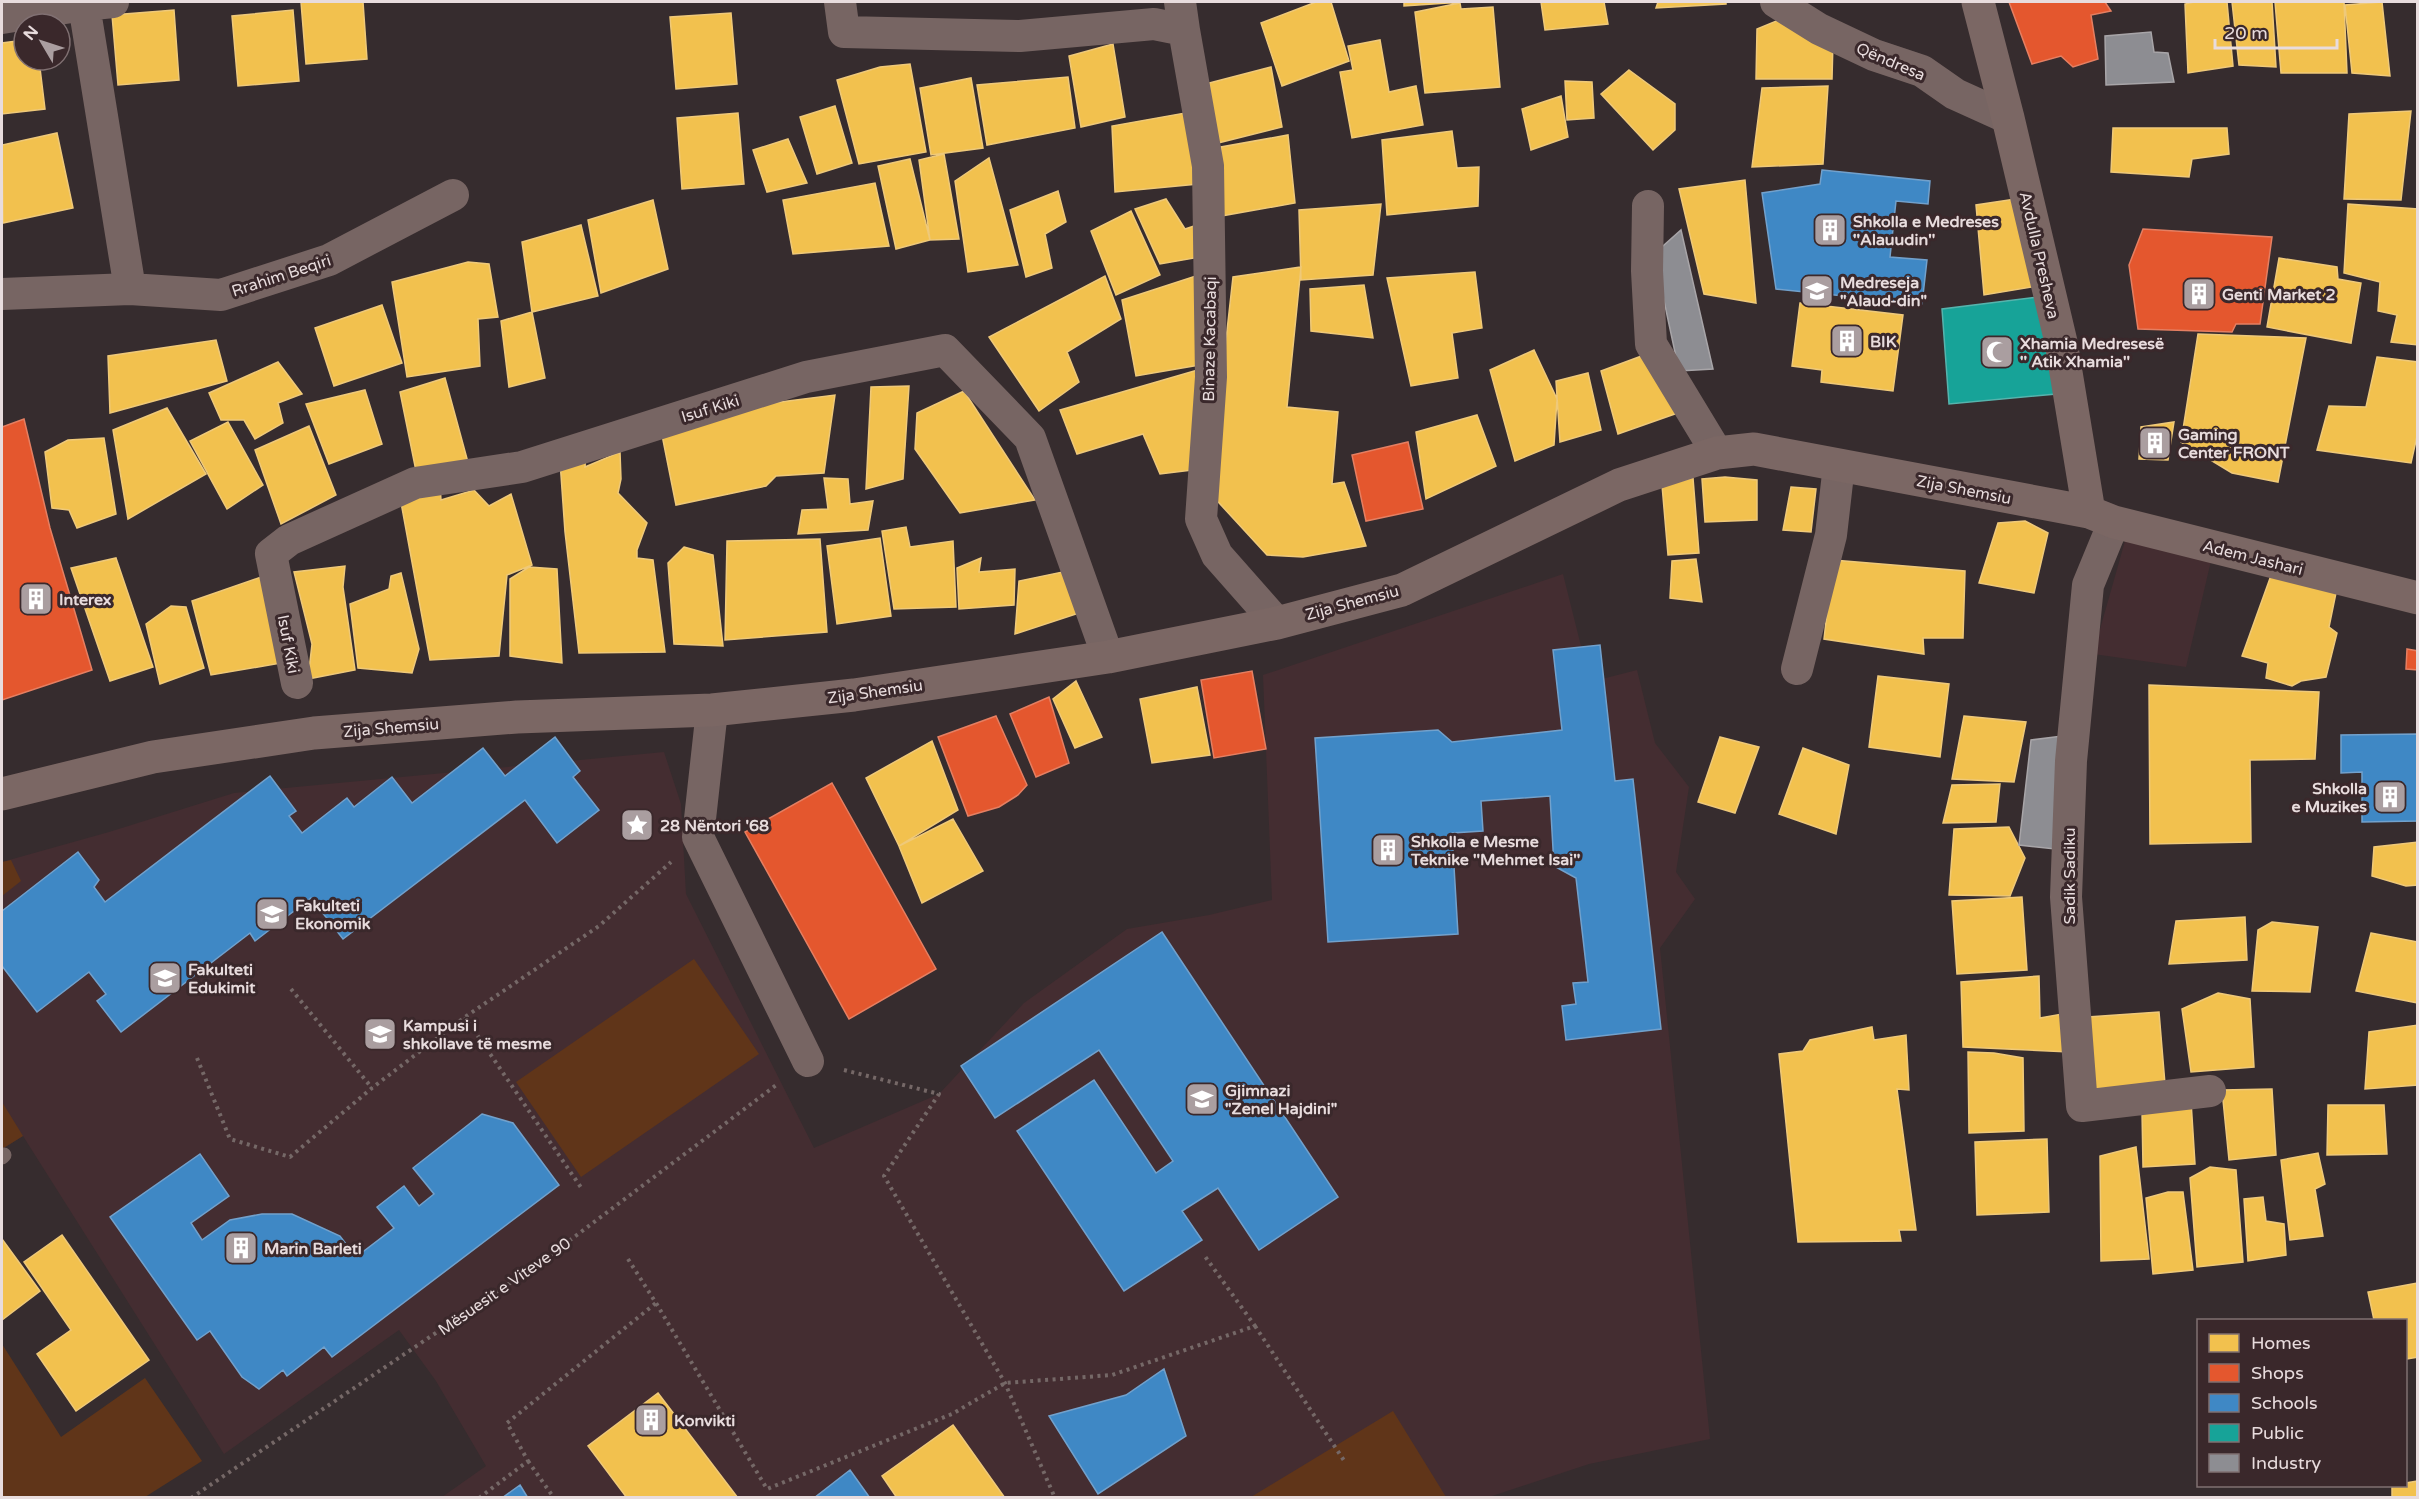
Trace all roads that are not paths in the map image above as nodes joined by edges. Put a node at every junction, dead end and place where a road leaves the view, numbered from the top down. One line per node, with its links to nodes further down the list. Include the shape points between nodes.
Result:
1 (840, 2): 5 (street, Binaze Kacabaqi, via 844,32 1020,36 1154,24)
2 (1776, 2): 7 (street, Qëndresa, via 1819,29 1874,55 1922,71 1955,94)
3 (1977, 2): 7 (main road, Avdulla Presheva)
4 (99, 3): 6 (street); 10 (street)
5 (1182, 16): 16 (street, Binaze Kacabaqi, via 1208,166 1211,377 1201,519 1217,555)
6 (2, 18)
7 (2008, 118): 14 (main road, Avdulla Presheva)
8 (453, 195): 10 (street, Rrahim Beqiri, via 329,260 221,295)
9 (1648, 206): 12 (street, via 1652,344)
10 (130, 289): 11 (street, Rrahim Beqiri)
11 (2, 294)
12 (1718, 453): 13 (main road, Zija Shemsiu, via 1754,449); 16 (main road, Zija Shemsiu, via 1619,485 1402,590)
13 (1839, 465): 14 (main road, Zija Shemsiu); 18 (street, via 1831,535)
14 (2102, 517): 15 (main road, Adem Jashari); 23 (street, Sadik Sadiku, via 2088,585 2071,761 2066,897 2082,1106)
15 (2418, 598)
16 (1277, 623): 17 (main road, Zija Shemsiu)
17 (1108, 657): 19 (street, Isuf Kiki, via 1030,438 945,350 806,377 522,467 415,483 289,540 272,554); 20 (main road, Zija Shemsiu, via 854,695)
18 (1797, 669)
19 (297, 683)
20 (712, 710): 21 (main road, Zija Shemsiu, via 517,717 314,733 153,757); 22 (street, via 698,837)
21 (2, 794)
22 (808, 1061)
23 (2210, 1090)

